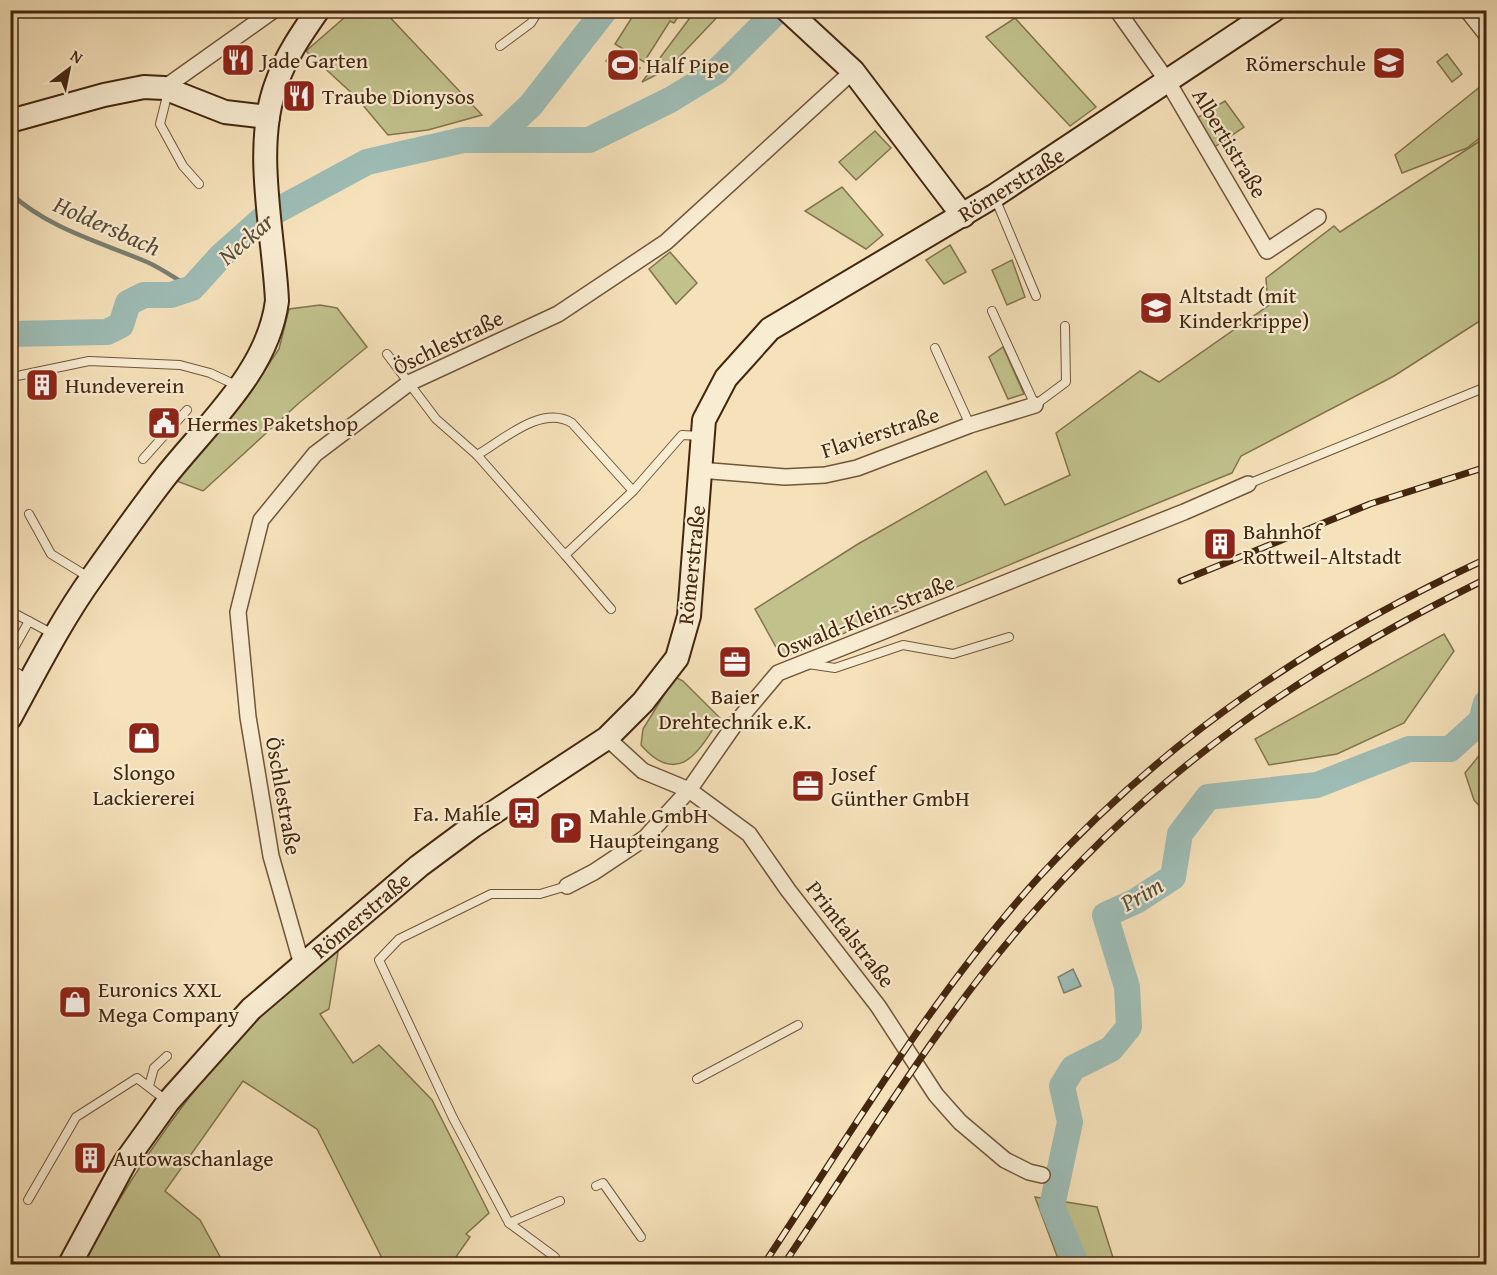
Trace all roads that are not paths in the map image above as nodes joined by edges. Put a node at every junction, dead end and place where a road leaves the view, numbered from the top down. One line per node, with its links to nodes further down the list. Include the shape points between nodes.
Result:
1 (274, 10): 12 (street)
2 (318, 10): 13 (street, via 298,38 276,82)
3 (538, 10): 9 (lane, via 531,23)
4 (1117, 10): 11 (street, Albertistraße)
5 (1467, 10): 8 (street)
6 (1271, 11): 11 (street, Römerstraße)
7 (793, 12): 10 (street)
8 (1484, 32)
9 (500, 46)
10 (853, 71): 17 (street); 25 (street, Öschlestraße, via 666,242 558,314)
11 (1168, 82): 16 (street, Römerstraße); 18 (street, Albertistraße, via 1267,251)
12 (166, 89): 13 (street, via 225,112); 14 (street, via 144,87 104,95); 15 (lane, via 160,124 183,166)
13 (268, 117): 26 (street, via 266,164 277,291 275,321 266,345)
14 (10, 121)
15 (200, 184)
16 (994, 196): 17 (street, Römerstraße); 19 (lane)
17 (963, 216): 31 (street, Römerstraße, via 770,329 726,378 704,420)
18 (1318, 218)
19 (1036, 296)
20 (992, 311): 28 (lane)
21 (1065, 326): 28 (lane, via 1066,382)
22 (935, 348): 30 (lane)
23 (387, 354): 25 (lane)
24 (17, 376): 26 (lane, via 89,361 180,365 210,373)
25 (409, 383): 32 (lane, via 435,419); 53 (street, Öschlestraße, via 315,454 261,520 238,612 248,717 271,856)
26 (238, 387): 39 (street, via 165,476)
27 (1486, 387): 35 (lane)
28 (1035, 405): 30 (street, Flavierstraße)
29 (188, 410): 33 (lane)
30 (970, 425): 34 (street, Flavierstraße, via 857,468 825,475 785,477)
31 (703, 436): 34 (street, Römerstraße); 36 (lane, via 682,435)
32 (477, 455): 36 (lane, via 541,418 563,417); 38 (lane)
33 (143, 459)
34 (699, 470): 50 (street, Römerstraße, via 689,616 677,658 643,702)
35 (1248, 484): 46 (street, Oswald-Klein-Straße)
36 (633, 491): 38 (lane)
37 (29, 514): 39 (lane, via 51,554)
38 (565, 555): 40 (lane)
39 (91, 579): 43 (street)
40 (611, 609)
41 (10, 611): 42 (lane)
42 (29, 621): 43 (lane); 45 (lane)
43 (57, 636): 48 (street)
44 (1009, 637): 46 (lane, via 952,654 903,645 835,668)
45 (10, 655)
46 (803, 664): 51 (street, Oswald-Klein-Straße, via 778,674 735,724)
47 (10, 668): 48 (lane)
48 (23, 682): 49 (street)
49 (10, 718)
50 (607, 738): 51 (street, Primtalstraße, via 642,771); 53 (street, Römerstraße, via 419,866)
51 (689, 790): 52 (street, Oswald-Klein-Straße, via 645,838); 59 (street, Primtalstraße, via 748,834 878,1006 936,1095 960,1122 1005,1160)
52 (567, 886): 63 (lane, via 540,894 490,894 399,939 379,960 453,1118)
53 (302, 965): 58 (street, Römerstraße, via 250,1009)
54 (798, 1025): 56 (lane)
55 (167, 1056): 57 (lane, via 154,1068)
56 (697, 1079)
57 (149, 1086): 58 (lane); 61 (lane, via 137,1078 76,1118)
58 (168, 1102): 66 (street, Römerstraße, via 125,1162)
59 (1042, 1175)
60 (596, 1186): 64 (lane, via 603,1183)
61 (28, 1200)
62 (560, 1201): 63 (lane)
63 (509, 1223): 65 (lane)
64 (642, 1236)
65 (555, 1257)
66 (70, 1264)

